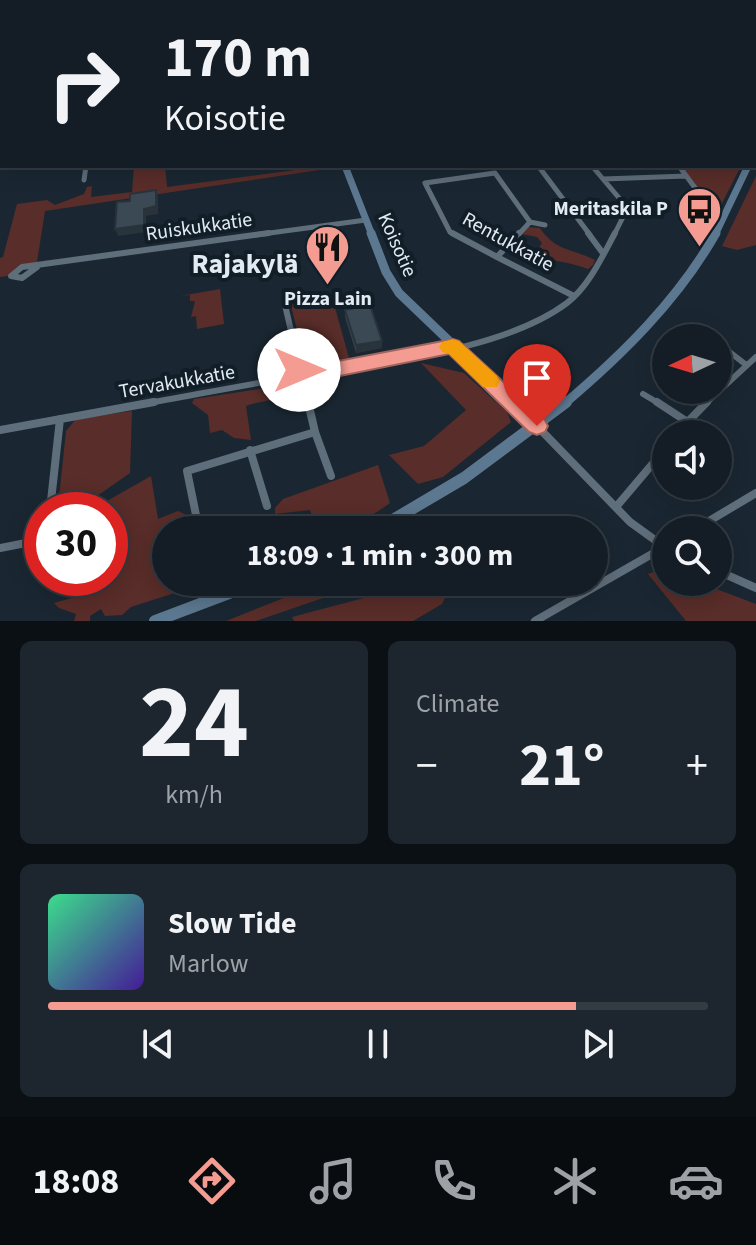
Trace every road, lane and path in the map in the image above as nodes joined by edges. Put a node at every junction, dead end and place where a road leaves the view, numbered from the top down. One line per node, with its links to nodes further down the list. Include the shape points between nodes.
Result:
1 (86, 168): 9 (street)
2 (346, 168): 11 (main road, Koisotie)
3 (540, 168): 14 (street)
4 (594, 168): 8 (street)
5 (680, 168): 7 (street)
6 (747, 168): 30 (main road, via 702,255 663,308)
7 (686, 176): 8 (street); 10 (street)
8 (603, 179): 14 (street, via 627,209)
9 (84, 180)
10 (706, 213)
11 (366, 220): 16 (street, Ruiskukkatie); 19 (main road, Koisotie, via 393,285)
12 (530, 222): 13 (street); 15 (street); 15 (street, Rentukkatie, via 495,173 425,183 450,232)
13 (545, 225)
14 (602, 252): 17 (street)
15 (497, 257): 17 (street, Rentukkatie)
16 (37, 267)
17 (574, 296): 19 (street, Tervakukkatie, via 531,322)
18 (285, 305): 23 (street)
19 (453, 346): 23 (street, Tervakukkatie); 30 (main road, Koisotie)
20 (732, 354): 22 (street)
21 (756, 357): 22 (street)
22 (745, 364): 24 (street)
23 (300, 376): 27 (street, Tervakukkatie); 32 (street)
24 (732, 378)
25 (643, 394): 28 (street)
26 (704, 404): 29 (street)
27 (60, 419): 31 (street, Tervakukkatie); 36 (street)
28 (684, 420)
29 (687, 420)
30 (537, 426): 39 (street); 41 (main road, via 481,469)
31 (0, 430)
32 (315, 432): 33 (street); 35 (street)
33 (250, 450): 38 (street); 40 (street, via 187,471)
34 (652, 465): 39 (street)
35 (331, 476)
36 (52, 492)
37 (756, 493): 42 (street)
38 (267, 506)
39 (616, 507): 43 (street)
40 (196, 515)
41 (400, 516)
42 (717, 516)
43 (652, 539)
44 (24, 543): 45 (street)
45 (0, 548)
46 (652, 554): 51 (street)
47 (732, 577): 48 (street)
48 (756, 588)
49 (221, 596): 50 (main road)
50 (155, 621)
51 (535, 621)

